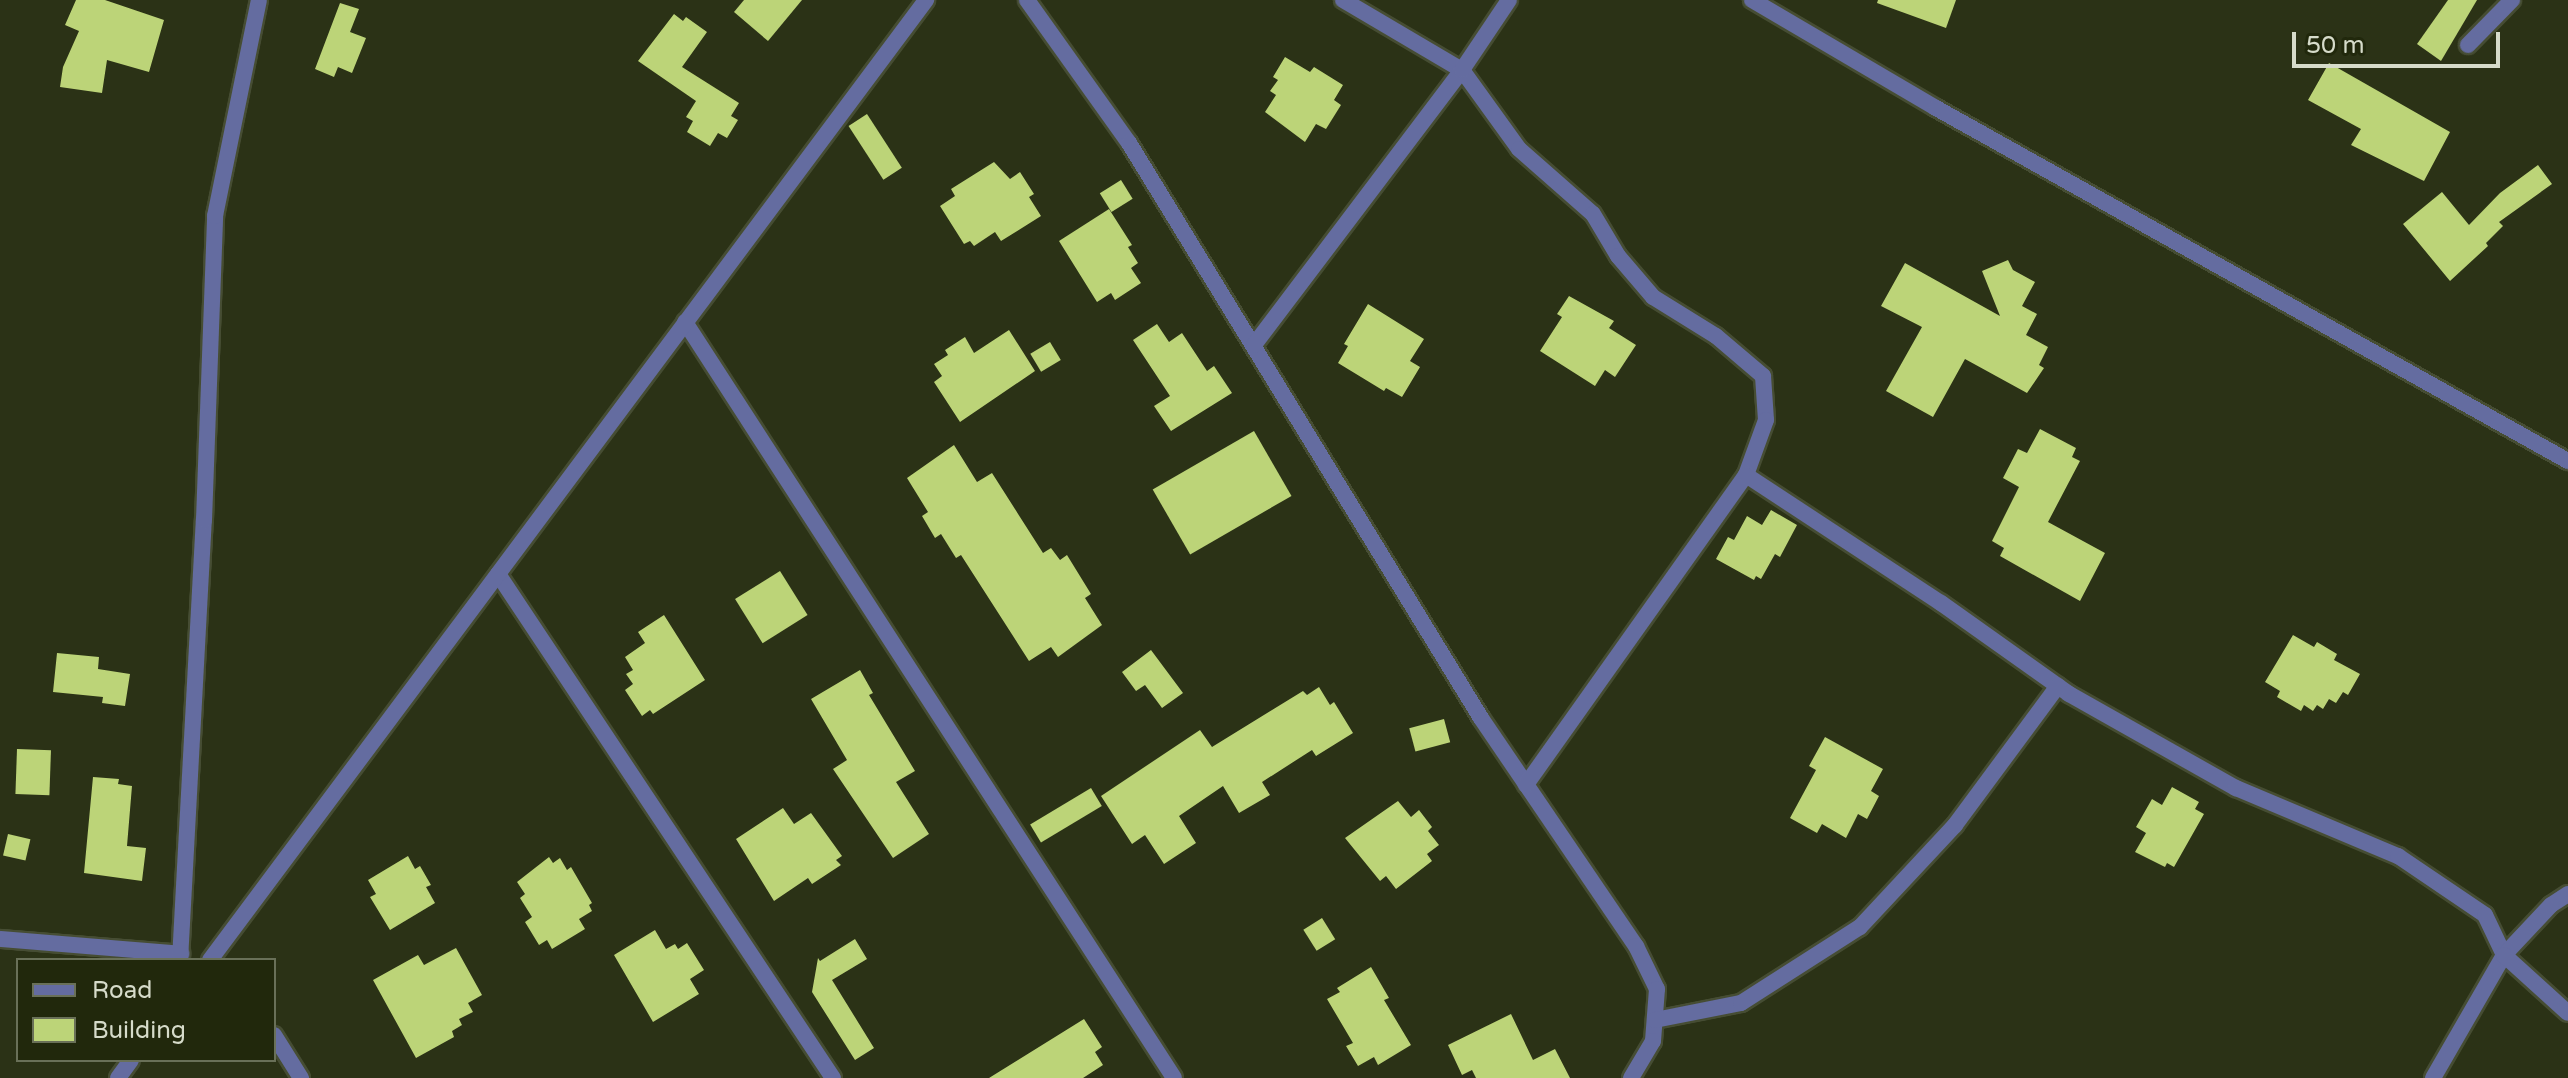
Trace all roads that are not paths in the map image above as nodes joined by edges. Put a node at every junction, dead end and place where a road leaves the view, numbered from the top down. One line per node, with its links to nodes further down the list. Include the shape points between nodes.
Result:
1 (259, 0): 21 (street, via 215,216)
2 (926, 0): 10 (street)
3 (1027, 0): 11 (street, via 1129,143)
4 (1343, 0): 9 (street)
5 (1509, 0): 9 (street)
6 (1752, 0): 12 (street)
7 (2512, 0): 8 (street)
8 (2468, 45)
9 (1462, 70): 11 (street); 13 (street, via 1519,149 1593,214 1618,256 1653,297 1716,336 1763,376 1766,420)
10 (685, 322): 14 (street); 27 (street)
11 (1254, 345): 16 (street)
12 (2568, 461)
13 (1746, 475): 15 (street); 16 (street)
14 (498, 574): 20 (street); 26 (street)
15 (2058, 686): 19 (street, via 2236,788 2398,856 2485,915); 23 (street, via 1955,825 1860,927 1741,1003)
16 (1526, 785): 23 (street, via 1636,946 1657,989)
17 (2568, 894): 19 (street)
18 (0, 939): 21 (street)
19 (2504, 955): 22 (street); 29 (street)
20 (219, 956)
21 (180, 957)
22 (2568, 1013)
23 (1655, 1020): 28 (street, via 1653,1041)
24 (276, 1038): 25 (street)
25 (301, 1078)
26 (833, 1078)
27 (1174, 1078)
28 (1631, 1078)
29 (2433, 1078)

